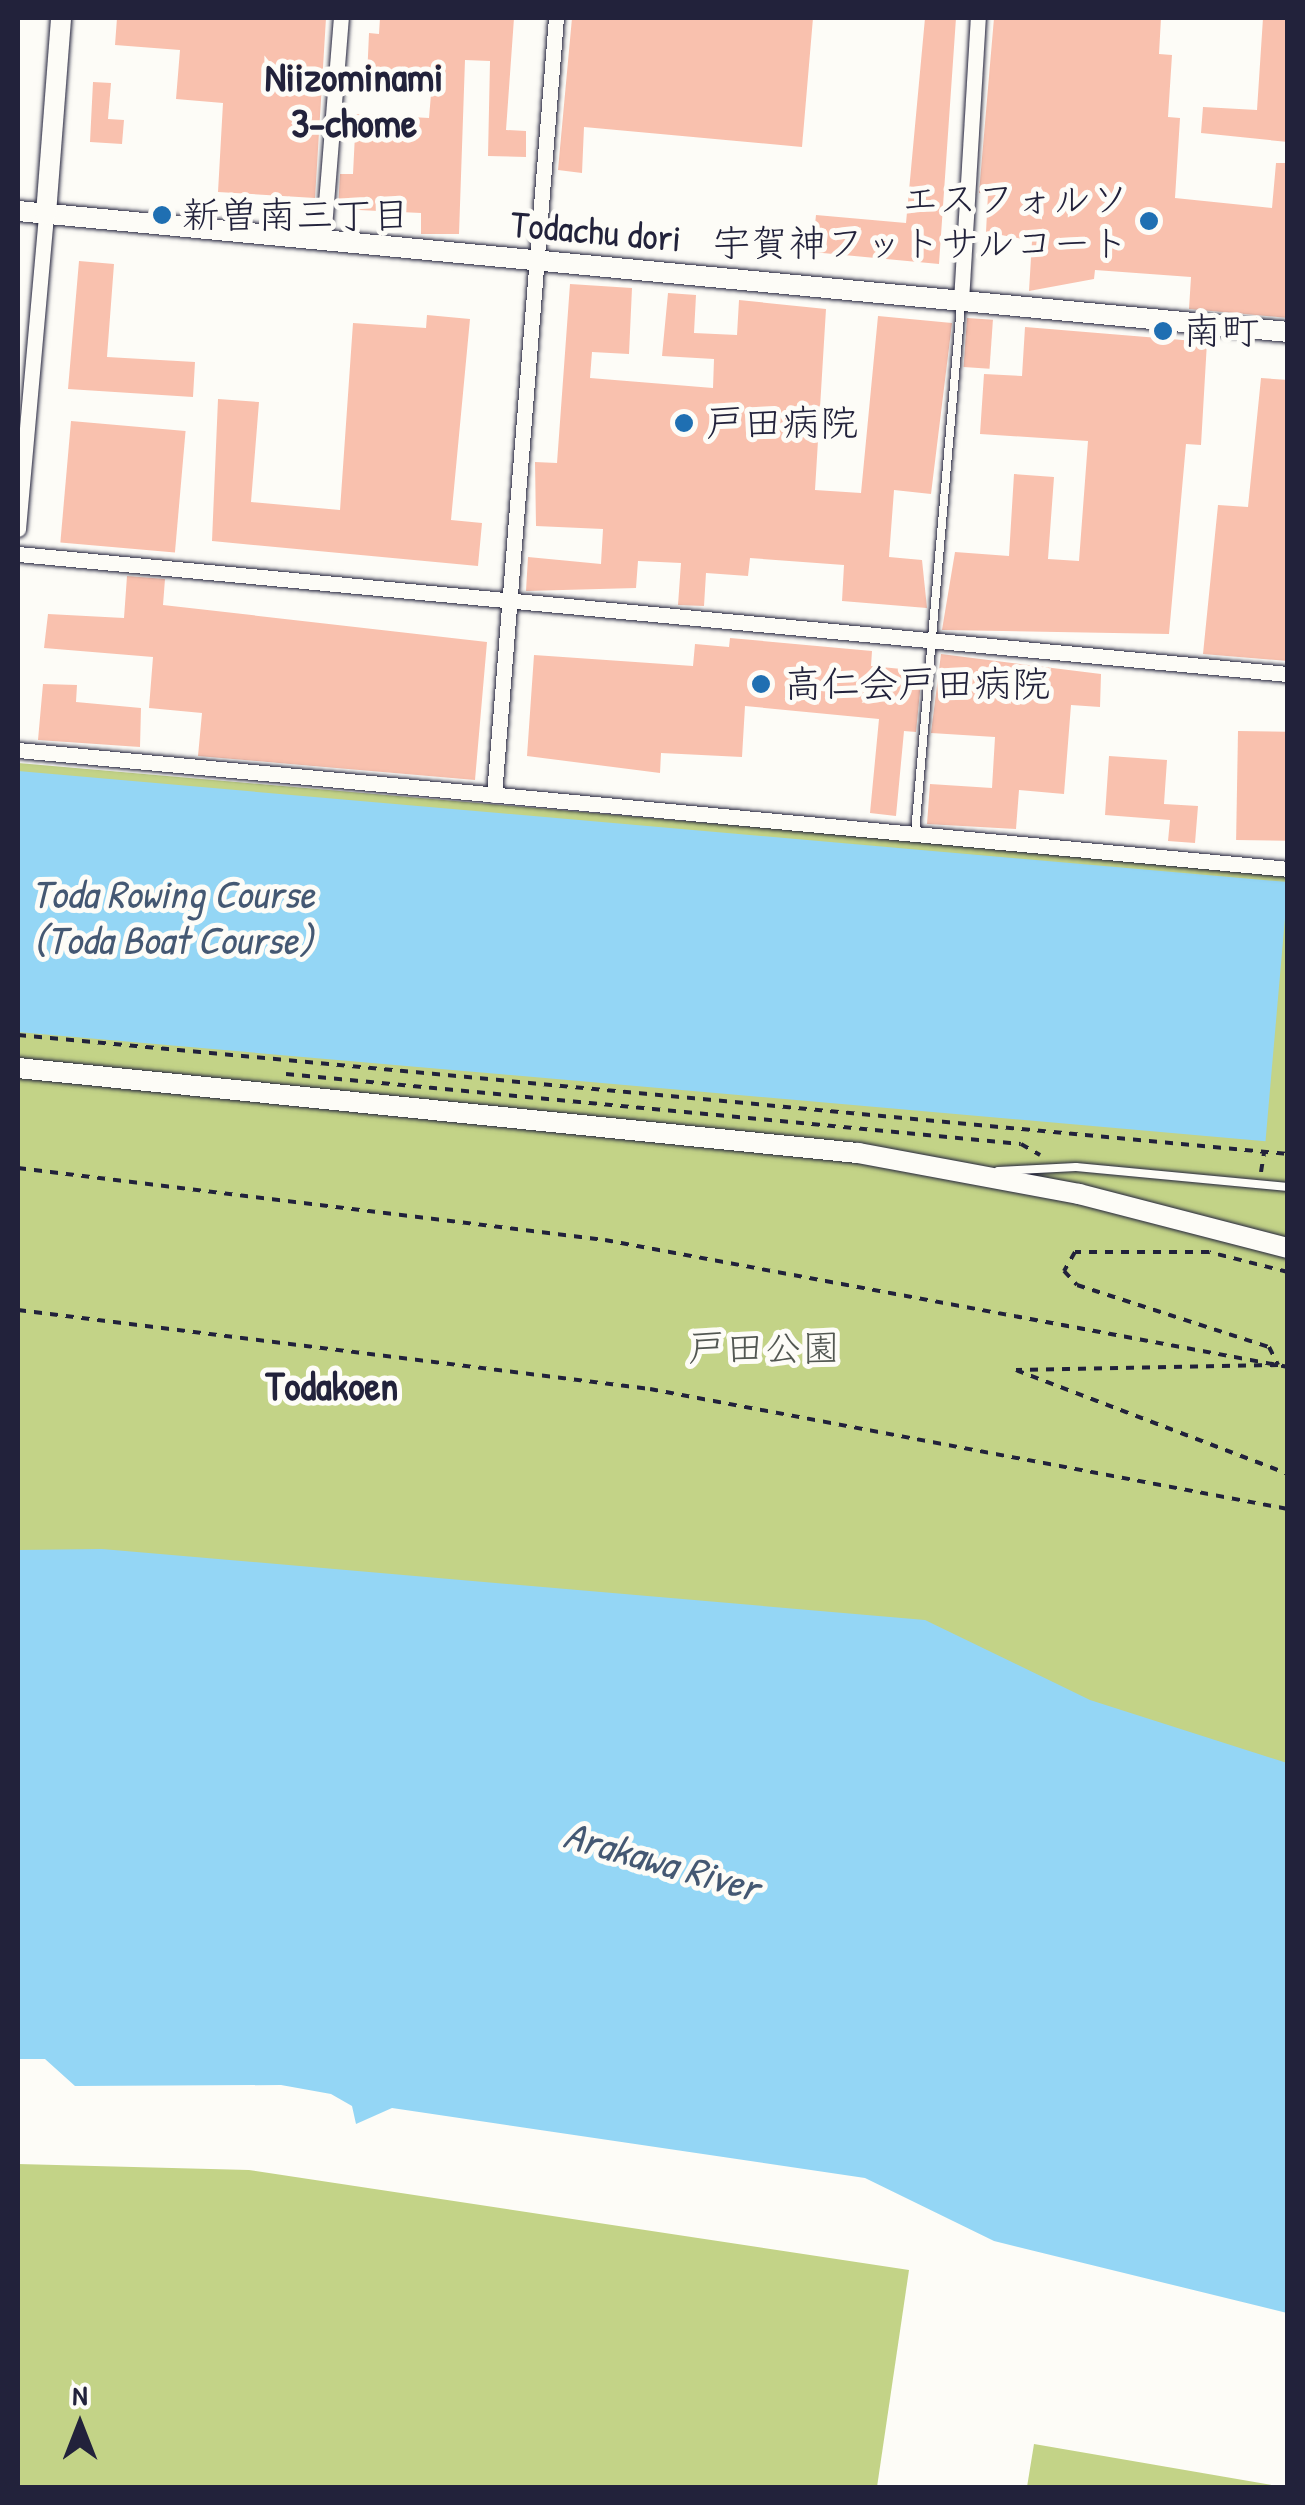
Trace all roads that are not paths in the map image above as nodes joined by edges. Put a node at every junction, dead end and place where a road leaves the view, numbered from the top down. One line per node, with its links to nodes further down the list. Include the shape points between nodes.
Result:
1 (61, 18): 6 (street)
2 (341, 18): 7 (street)
3 (556, 18): 8 (street)
4 (978, 18): 9 (street)
5 (18, 212): 6 (street, Todachu dori)
6 (46, 214): 7 (street, Todachu dori); 11 (street)
7 (323, 240): 8 (street, Todachu dori)
8 (536, 261): 9 (street, Todachu dori); 13 (street)
9 (961, 301): 10 (street, Todachu dori); 14 (lane)
10 (1288, 332)
11 (18, 529)
12 (18, 554): 13 (street)
13 (510, 601): 14 (street); 17 (street)
14 (931, 639): 15 (street); 18 (lane)
15 (1288, 674)
16 (18, 750): 17 (street)
17 (494, 794): 18 (street)
18 (915, 832): 19 (street)
19 (1288, 869)
20 (18, 1068): 21 (street, via 770,1142)
21 (974, 1172): 22 (lane, via 1076,1168); 23 (street)
22 (1288, 1187)
23 (1288, 1248)

